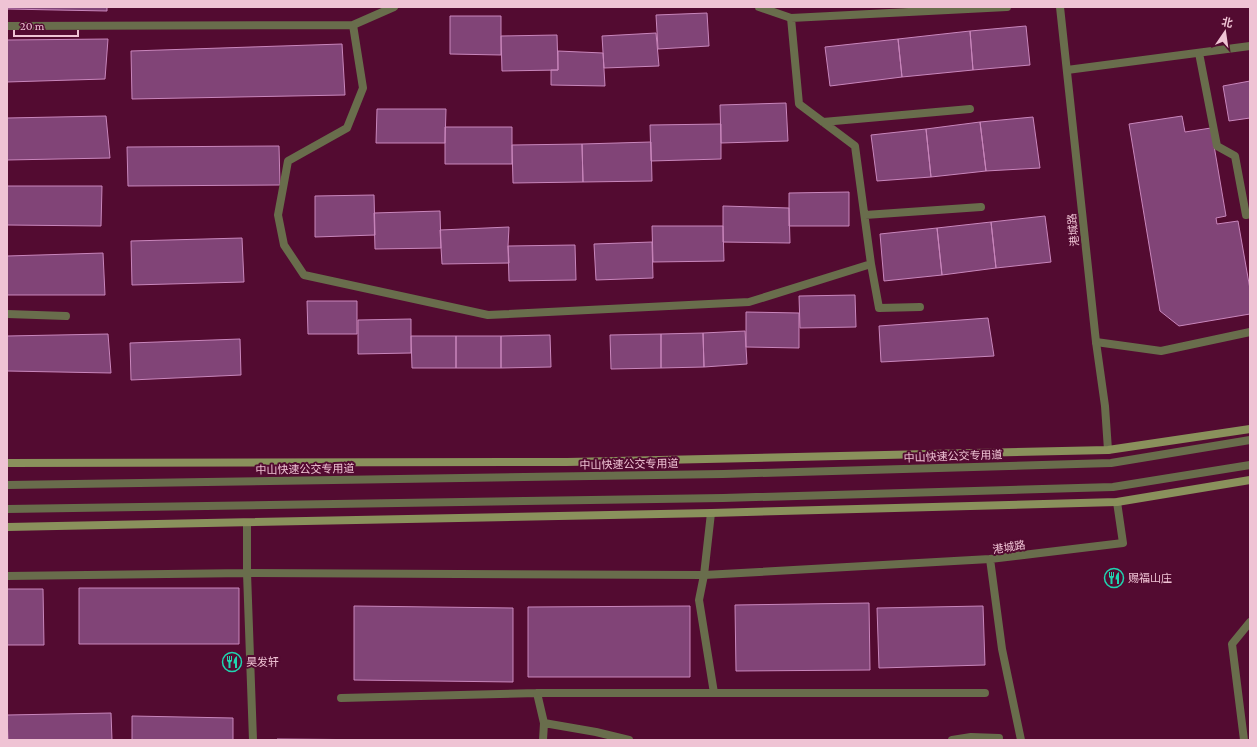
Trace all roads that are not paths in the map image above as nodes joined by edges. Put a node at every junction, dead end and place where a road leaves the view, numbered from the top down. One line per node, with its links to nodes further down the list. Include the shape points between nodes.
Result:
1 (394, 7): 6 (street)
2 (759, 7): 5 (street)
3 (1007, 7): 5 (street)
4 (1060, 7): 10 (street, 港城路)
5 (791, 18): 12 (street, via 799,104)
6 (352, 25): 7 (street); 16 (street, via 363,88 347,128 288,161 278,215 284,245 304,275 488,315 749,302)
7 (7, 26)
8 (1250, 46): 9 (street)
9 (1199, 53): 10 (street); 14 (street, via 1217,146 1235,156 1246,215)
10 (1067, 70): 21 (street, 港城路)
11 (970, 109): 12 (street)
12 (823, 122): 15 (street, via 855,146)
13 (981, 207): 15 (street)
14 (1250, 214)
15 (865, 215): 16 (street)
16 (871, 264): 17 (street, via 879,308)
17 (920, 307)
18 (7, 314): 19 (street)
19 (66, 316)
20 (1250, 332): 21 (street, via 1161,351)
21 (1096, 342): 24 (street, 港城路)
22 (1250, 429): 24 (main road)
23 (1250, 440): 28 (street, 中山快速公交专用道, via 1103,463 722,474)
24 (1108, 450): 25 (main road, via 559,462)
25 (7, 463)
26 (1250, 464): 30 (street, via 1105,487 723,498)
27 (1250, 480): 29 (main road)
28 (7, 485)
29 (1117, 502): 31 (main road); 34 (street, 港城路, via 1123,543)
30 (7, 509)
31 (711, 513): 32 (main road); 37 (street)
32 (247, 523): 33 (main road); 35 (street)
33 (7, 527)
34 (990, 560): 37 (street); 49 (street, 港城路, via 1002,649)
35 (247, 573): 36 (street); 37 (street); 45 (street)
36 (7, 576)
37 (704, 576): 41 (street, via 699,600)
38 (1250, 622): 50 (street, via 1232,644)
39 (537, 693): 41 (street); 42 (street); 43 (street)
40 (985, 693): 41 (street)
41 (714, 694)
42 (341, 698)
43 (544, 723): 46 (street); 47 (street)
44 (999, 738): 48 (street, via 971,737)
45 (253, 740)
46 (543, 740)
47 (629, 740)
48 (952, 740)
49 (1021, 740)
50 (1244, 740)

